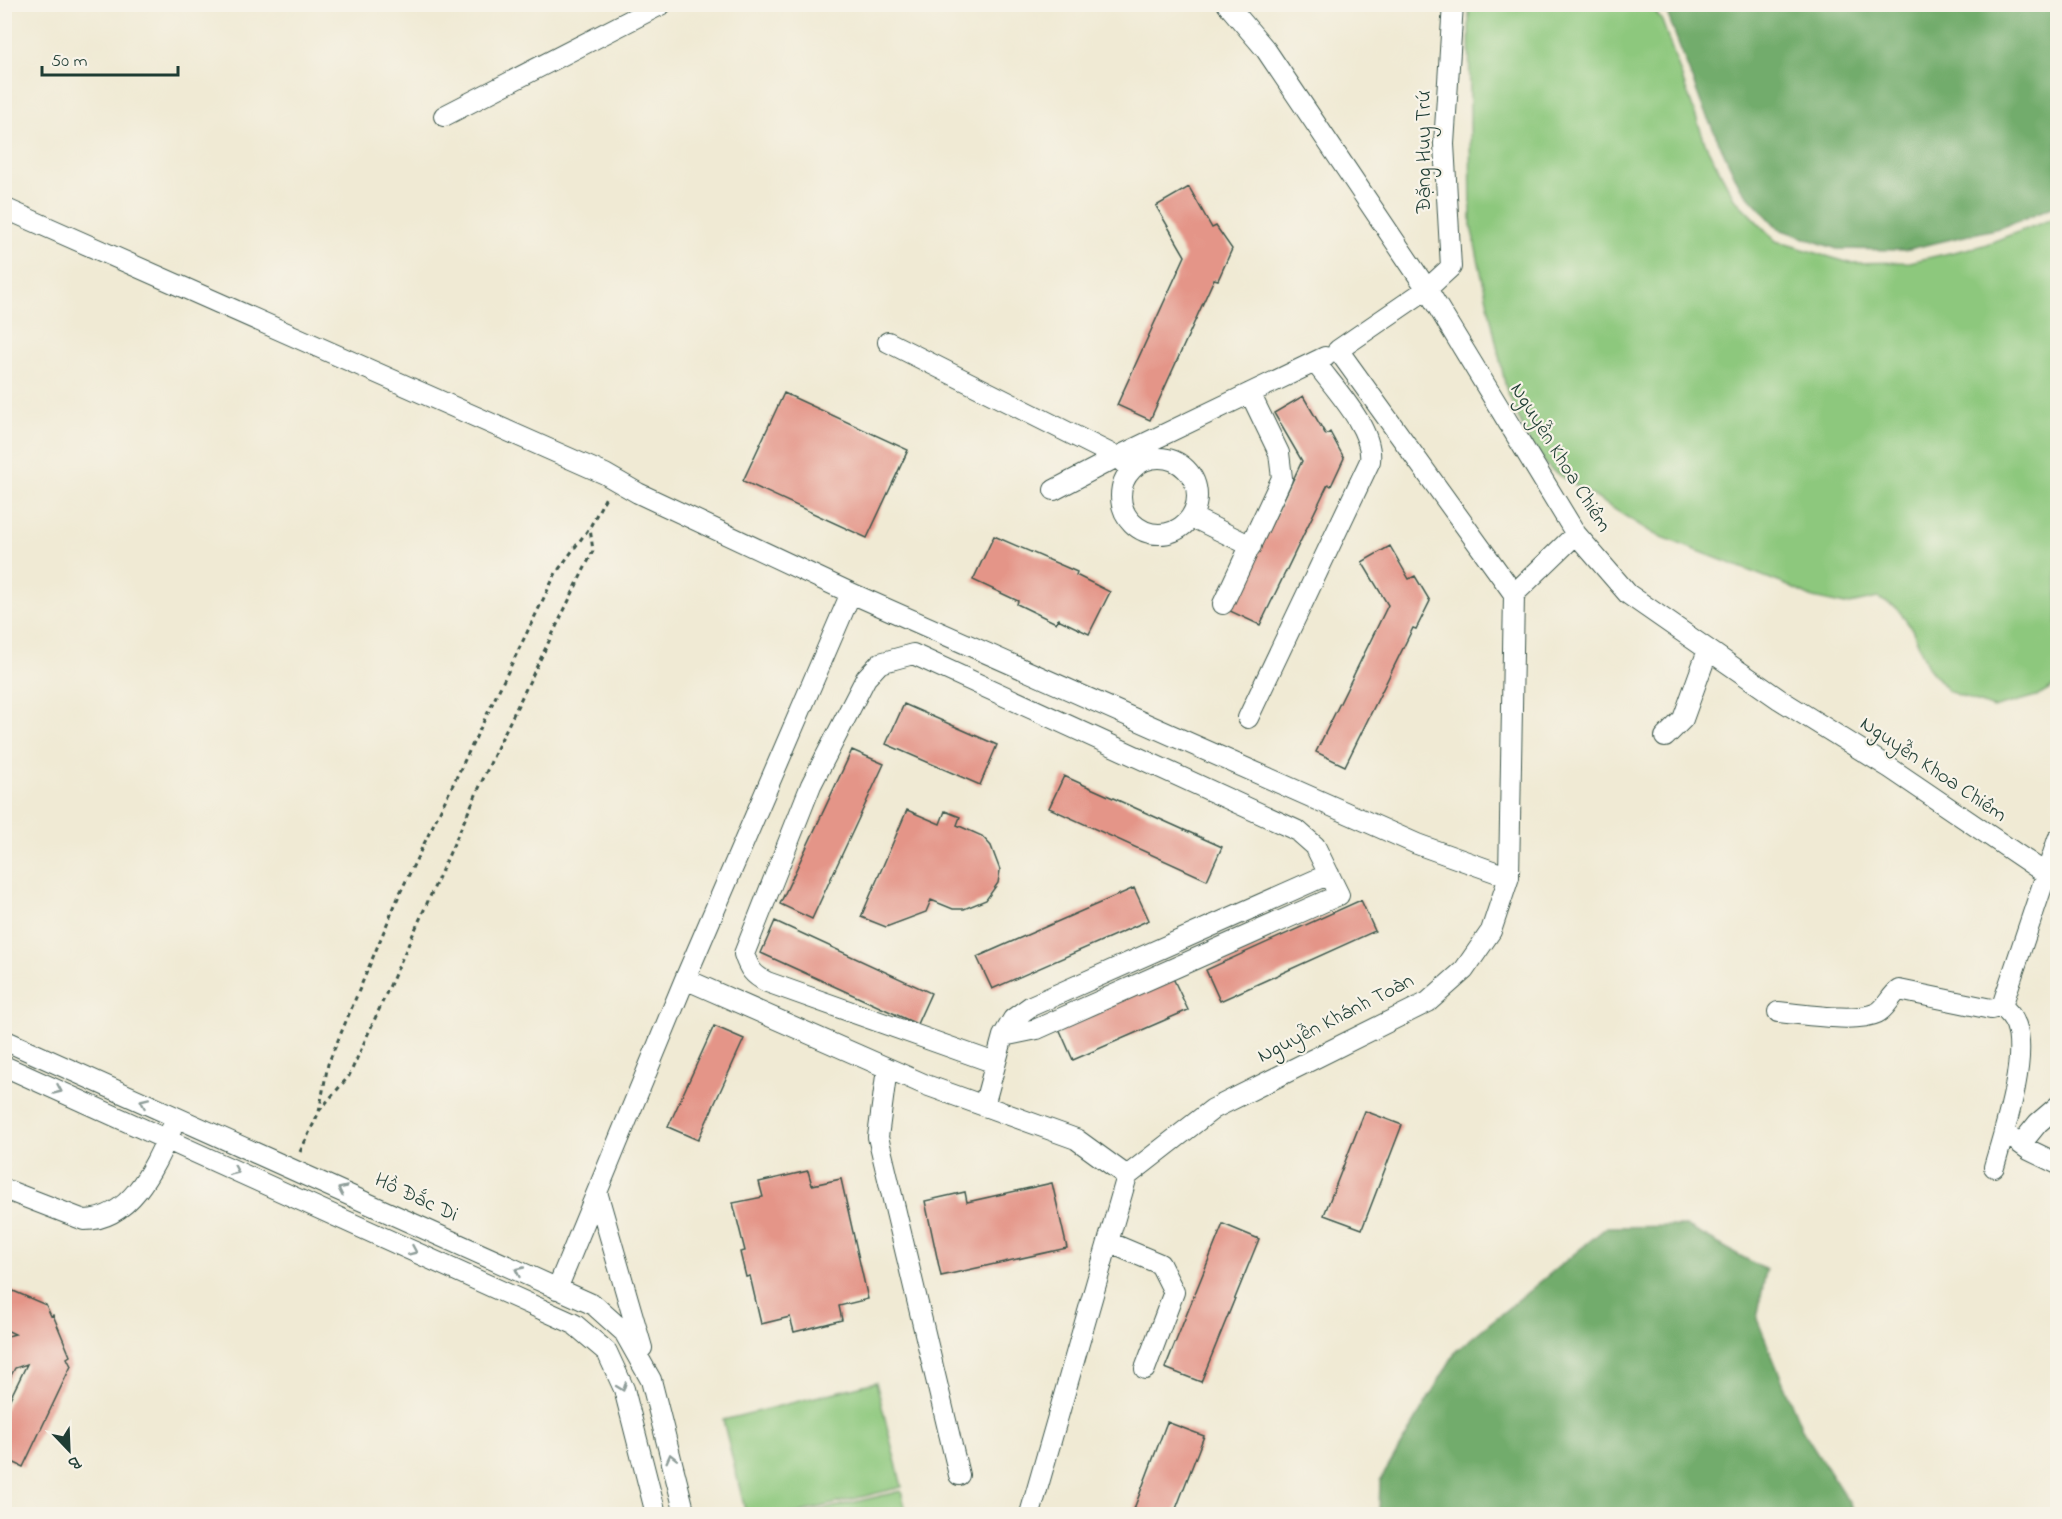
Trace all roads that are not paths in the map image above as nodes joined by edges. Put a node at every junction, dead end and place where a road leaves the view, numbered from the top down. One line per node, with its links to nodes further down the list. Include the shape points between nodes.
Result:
1 (662, 4): 4 (street)
2 (1227, 4): 6 (street, Nguyễn Khoa Chiêm, via 1266,50)
3 (1453, 4): 6 (street, Đặng Huy Trứ, via 1444,144 1451,267)
4 (444, 116)
5 (4, 208): 16 (street, via 615,480)
6 (1427, 289): 8 (street); 14 (street, Nguyễn Khoa Chiêm)
7 (888, 342): 11 (street)
8 (1338, 350): 9 (street); 17 (street)
9 (1315, 362): 10 (street); 20 (street, via 1361,425 1372,450 1370,461)
10 (1250, 393): 11 (street); 15 (street, via 1282,464 1278,488)
11 (1124, 463): 12 (street); 13 (street, via 1157,457 1173,459 1185,467 1198,494); 13 (street, via 1121,498 1124,512 1133,524 1146,532 1161,534 1179,529)
12 (1054, 490)
13 (1192, 517): 15 (street)
14 (1576, 534): 17 (street); 19 (street, Nguyễn Khoa Chiêm, via 1628,594)
15 (1251, 546): 18 (street)
16 (851, 593): 23 (street, via 1417,843); 25 (street)
17 (1514, 594): 23 (street, Nguyễn Khánh Toàn)
18 (1223, 603)
19 (1708, 650): 21 (street, via 1683,719); 24 (street, Nguyễn Khoa Chiêm)
20 (1248, 718)
21 (1665, 737)
22 (2058, 838): 24 (street)
23 (1509, 877): 40 (street, Nguyễn Khánh Toàn, via 1491,931 1464,970 1428,1002 1214,1109)
24 (2051, 878): 26 (street)
25 (685, 979): 31 (street); 42 (street)
26 (2002, 1006): 27 (street, via 1991,1010 1899,990 1874,1014); 35 (street, via 2013,1018 2019,1036)
27 (1779, 1012)
28 (4, 1040): 34 (street, Hồ Đắc Di, one-way to 28)
29 (995, 1063): 29 (street, via 1013,1019 1031,1006 1329,874 1315,846 1298,831 913,654 880,663 866,678 811,785 744,954 748,968 767,982); 32 (street)
30 (4, 1066): 36 (street, one-way to 36)
31 (887, 1068): 32 (street); 51 (street, via 878,1137)
32 (984, 1106): 40 (street, via 1076,1139)
33 (2058, 1106): 37 (street)
34 (177, 1116): 36 (street); 44 (street, Hồ Đắc Di, one-way to 34)
35 (2004, 1132): 37 (street); 39 (street)
36 (167, 1140): 41 (street, via 126,1204 97,1220 84,1220); 45 (street, one-way to 45)
37 (2021, 1144): 38 (street)
38 (2058, 1164)
39 (1994, 1167)
40 (1127, 1176): 43 (street)
41 (4, 1189)
42 (597, 1192): 46 (street); 50 (street)
43 (1108, 1242): 49 (street, via 1160,1264 1174,1292); 54 (street)
44 (496, 1261): 45 (street); 46 (street, Hồ Đắc Di, one-way to 44)
45 (486, 1284): 48 (street, via 574,1324)
46 (557, 1289): 47 (street, Hồ Đắc Di, via 594,1305)
47 (624, 1332): 48 (street); 50 (street, Hồ Đắc Di)
48 (607, 1352): 52 (street, one-way to 52, via 624,1389)
49 (1144, 1369)
50 (651, 1380): 53 (street, Hồ Đắc Di, one-way to 50)
51 (959, 1475)
52 (656, 1515)
53 (686, 1515)
54 (1030, 1515)

